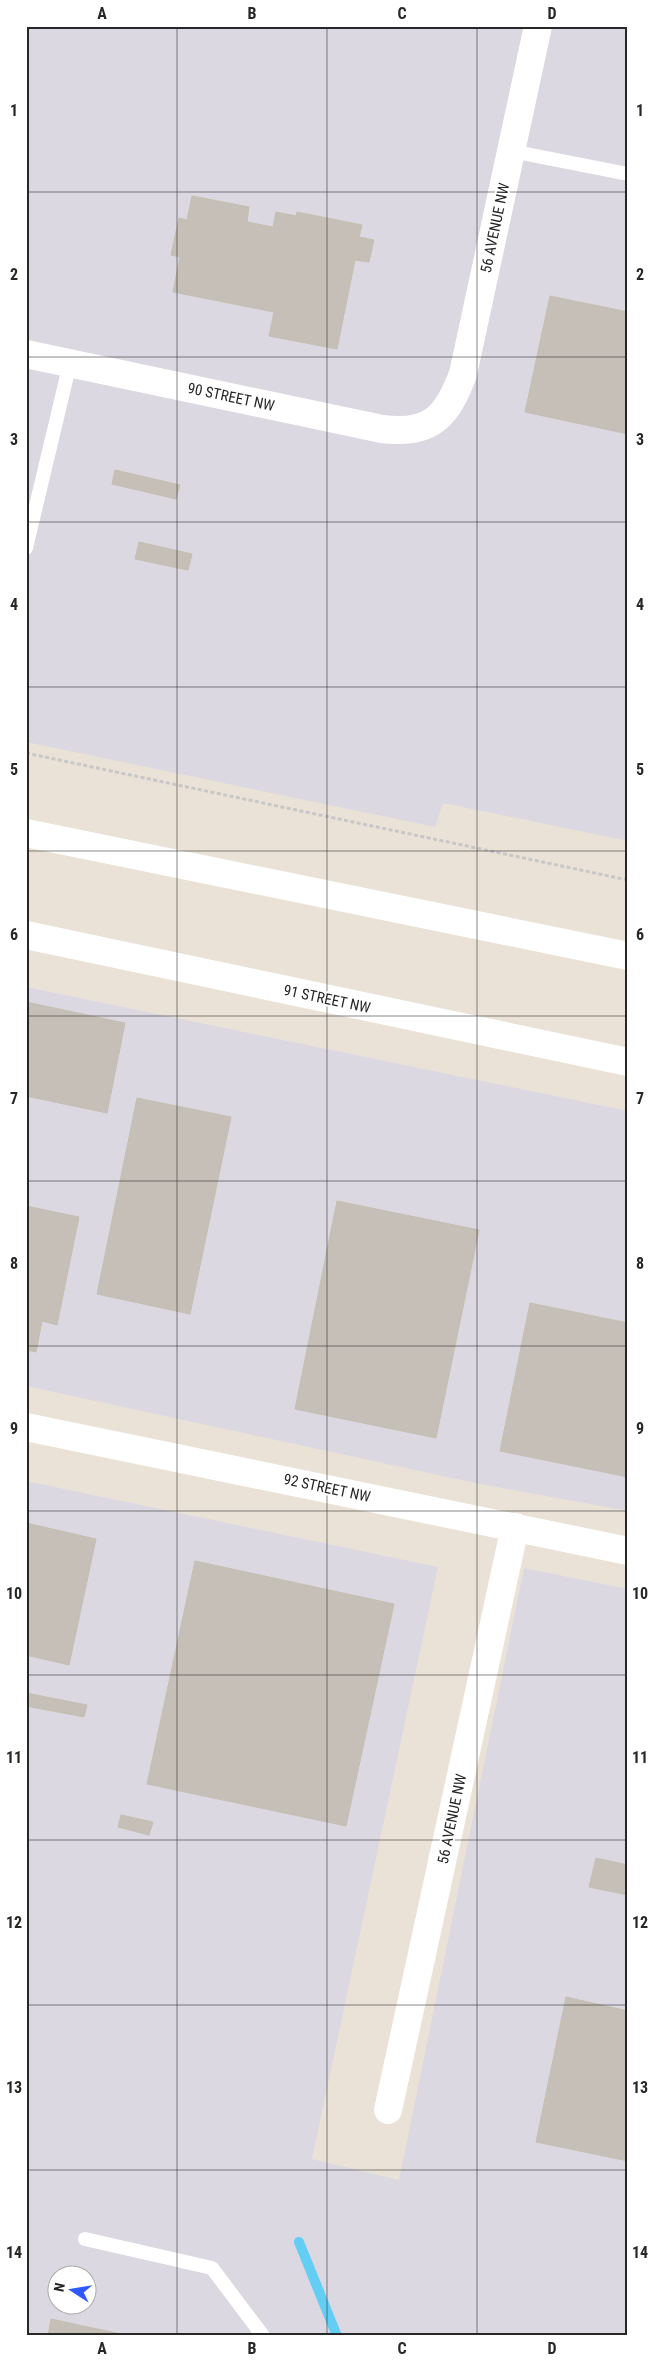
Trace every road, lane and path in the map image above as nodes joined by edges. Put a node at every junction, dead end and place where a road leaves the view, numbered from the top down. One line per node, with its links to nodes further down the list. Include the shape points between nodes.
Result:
1 (538, 26): 2 (street, 56 AVENUE NW)
2 (512, 151): 3 (lane); 6 (street, 56 AVENUE NW, via 463,374 446,411)
3 (628, 174)
4 (26, 354): 5 (street, 90 STREET NW)
5 (70, 363): 6 (street, 90 STREET NW, via 382,429 416,429); 7 (lane)
6 (434, 420)
7 (26, 548)
8 (26, 753): 10 (path)
9 (26, 833): 12 (street)
10 (628, 880)
11 (26, 935): 13 (street, 91 STREET NW)
12 (628, 956)
13 (628, 1062)
14 (26, 1427): 15 (street, 92 STREET NW)
15 (515, 1527): 16 (street, 92 STREET NW); 17 (street, 56 AVENUE NW)
16 (628, 1551)
17 (388, 2110)
18 (86, 2239): 19 (lane, via 212,2268)
19 (263, 2336)

